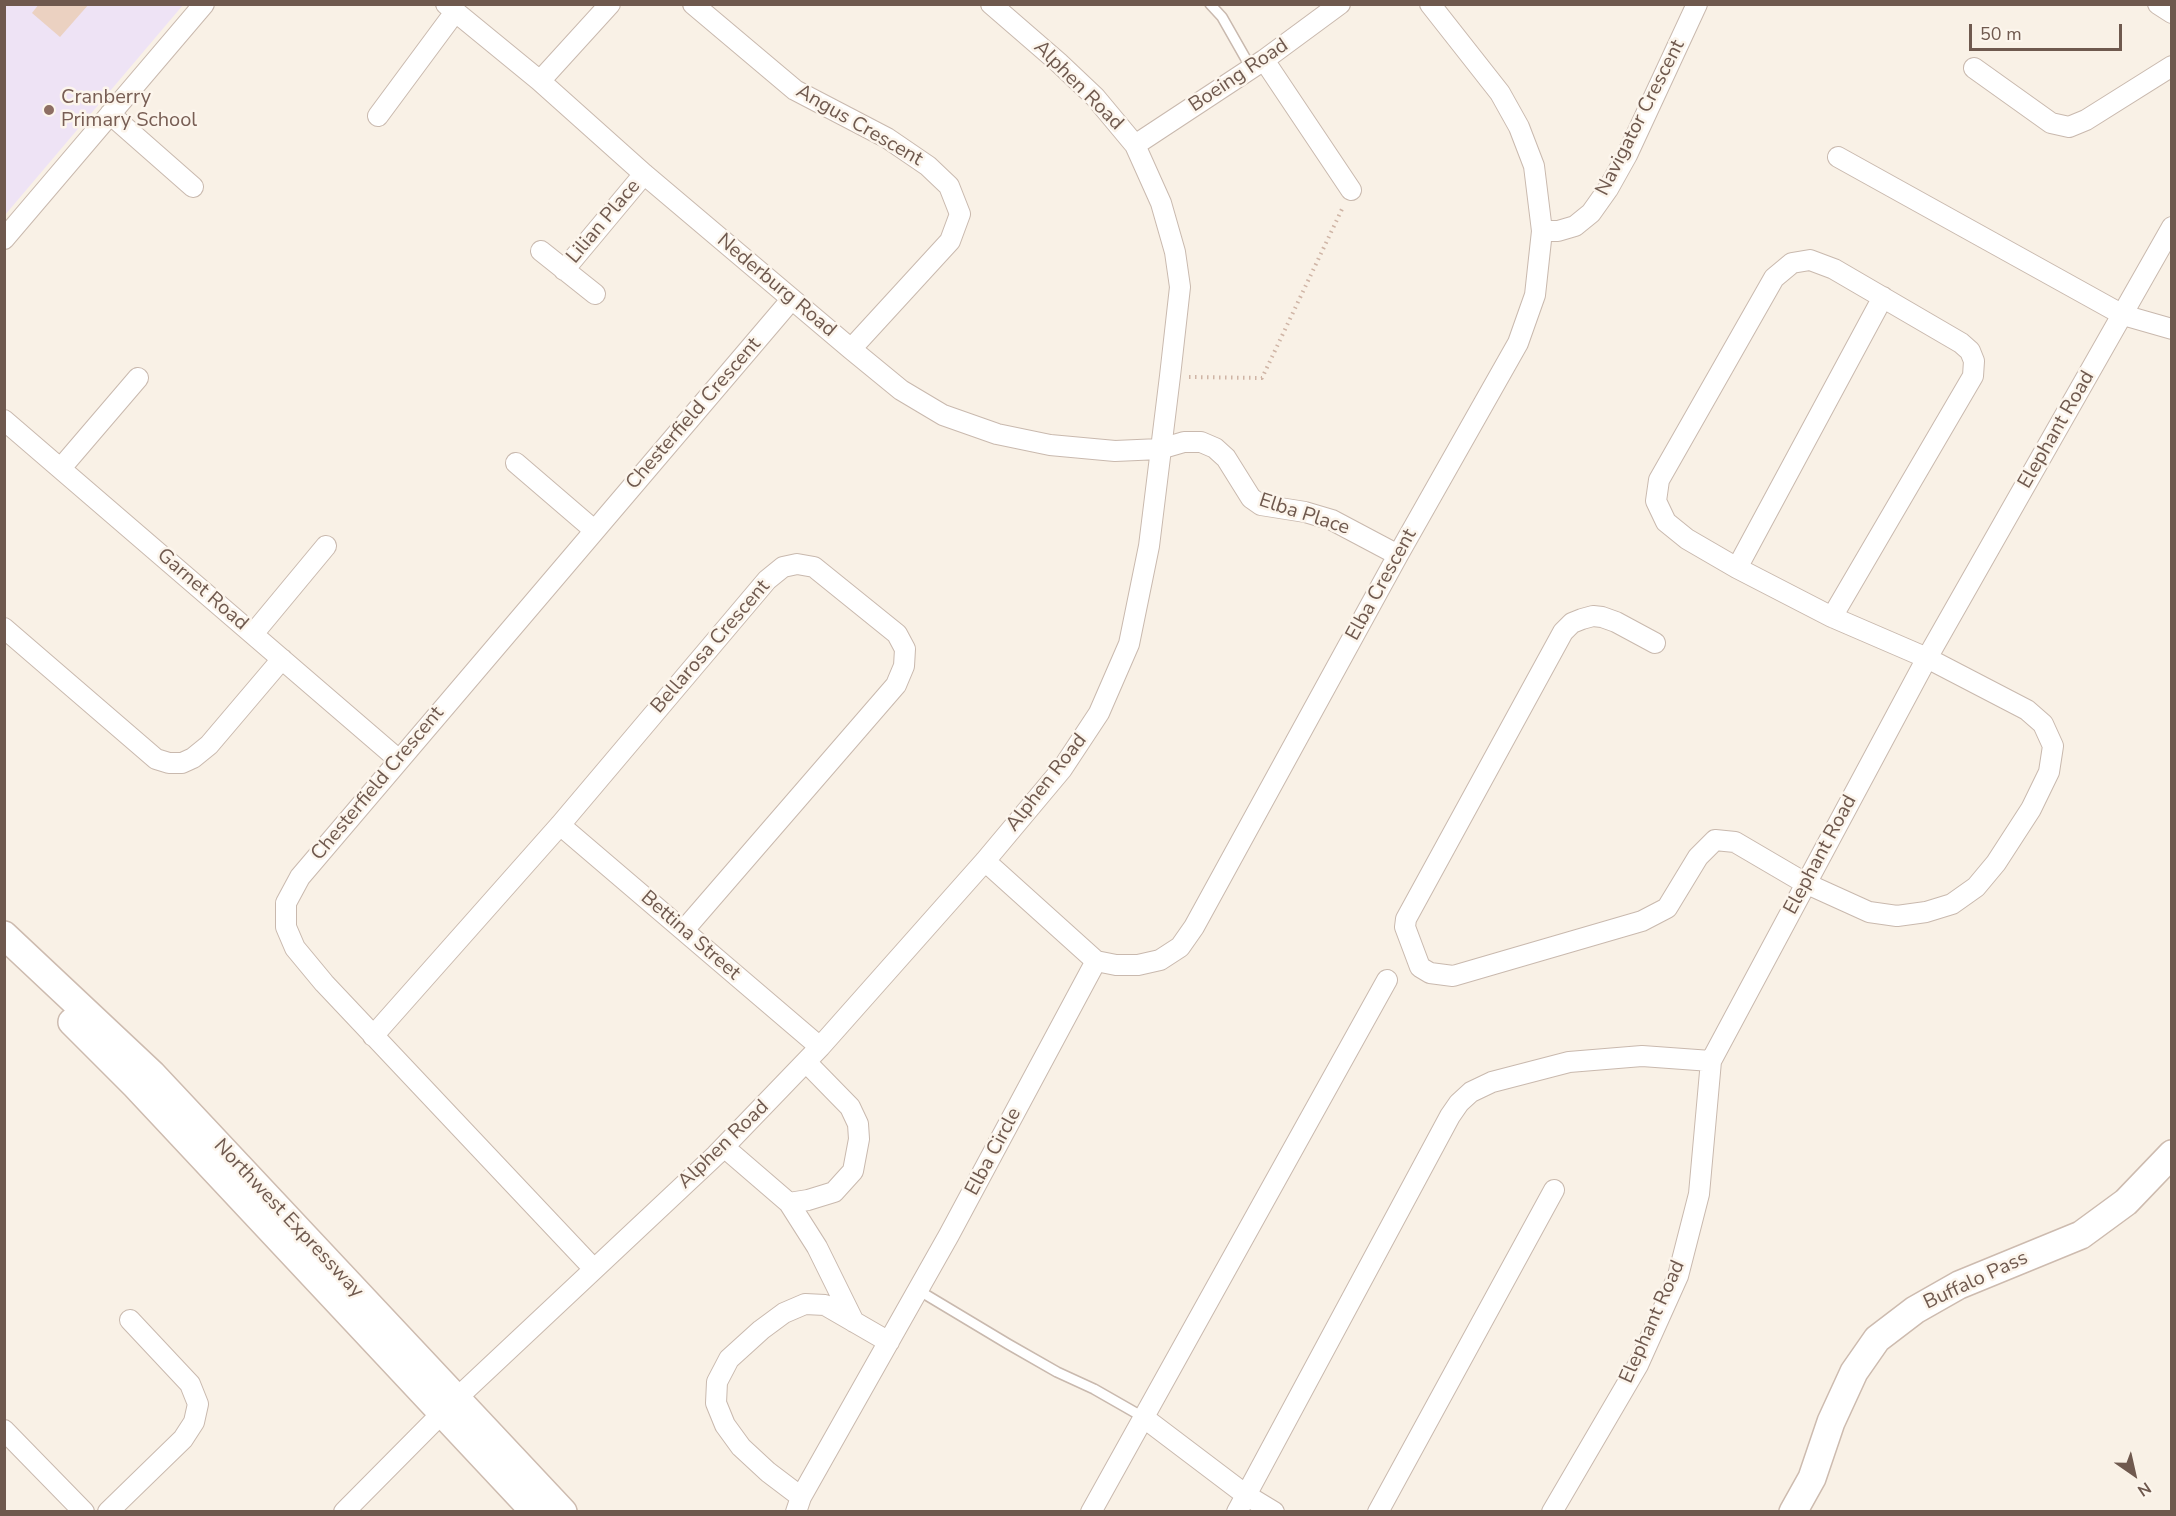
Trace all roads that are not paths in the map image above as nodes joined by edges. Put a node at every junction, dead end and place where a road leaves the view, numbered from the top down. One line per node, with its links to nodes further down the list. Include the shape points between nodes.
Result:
1 (204, 4): 18 (street)
2 (609, 4): 17 (street)
3 (693, 4): 35 (street, Angus Crescent, via 795,90 887,138 949,186 960,214 950,241)
4 (991, 4): 20 (street, Alphen Road, via 1095,97)
5 (1210, 4): 14 (lane)
6 (1340, 4): 14 (street, Boeing Road)
7 (1430, 4): 26 (street, Elba Crescent, via 1500,93 1519,127 1534,166)
8 (1681, 4): 13 (street)
9 (1697, 4): 13 (street, Navigator Crescent)
10 (2158, 4): 12 (street)
11 (450, 8): 17 (street, Nederburg Road); 19 (street)
12 (2172, 13)
13 (1688, 24): 26 (street, Navigator Crescent, via 1608,189 1591,213 1575,226)
14 (1258, 64): 20 (street, Boeing Road); 24 (street)
15 (2172, 66): 16 (street, via 2086,120 2069,126 2052,123)
16 (1974, 68)
17 (540, 81): 22 (street, Nederburg Road)
18 (110, 114): 23 (street); 27 (street)
19 (378, 116)
20 (1135, 145): 38 (street, Alphen Road, via 1161,203 1180,287)
21 (1838, 157): 33 (street)
22 (644, 174): 29 (street, Lilian Place); 32 (street, Nederburg Road)
23 (193, 187)
24 (1351, 190)
25 (2172, 227): 33 (street, Elephant Road)
26 (1542, 231): 43 (street, Elba Crescent, via 1535,295 1518,343)
27 (4, 239)
28 (541, 251): 29 (street, Lilian Place)
29 (564, 270): 30 (street, Lilian Place)
30 (595, 294)
31 (1883, 297): 44 (street); 44 (street, via 1810,260 1792,263 1774,279 1659,480 1656,501 1666,522); 45 (street, via 1961,342 1974,361 1973,376)
32 (791, 300): 35 (street, Nederburg Road); 41 (street, Chesterfield Crescent)
33 (2123, 315): 34 (street); 49 (street, Elephant Road)
34 (2172, 330)
35 (851, 349): 38 (street, Nederburg Road, via 901,390 943,415 997,434 1050,445 1104,450)
36 (138, 378): 40 (street)
37 (4, 420): 40 (street, Garnet Road)
38 (1161, 449): 43 (street, Elba Place, via 1184,442 1202,442 1226,458 1251,498 1261,505 1332,520); 53 (street, Alphen Road, via 1149,546 1129,644 1099,713 1062,769)
39 (516, 463): 41 (street)
40 (62, 468): 47 (street, Garnet Road)
41 (594, 530): 51 (street, Chesterfield Crescent)
42 (326, 546): 47 (street)
43 (1398, 555): 58 (street, Elba Crescent, via 1180,947 1160,960 1138,965)
44 (1737, 568): 45 (street)
45 (1832, 618): 49 (street)
46 (4, 628): 50 (street, via 156,759 169,763 194,758 209,745)
47 (253, 634): 50 (street, Garnet Road)
48 (1655, 643): 54 (street, via 1602,617 1581,619 1563,632 1406,919 1405,927 1420,967 1430,973 1453,976 1642,921 1667,908 1698,857 1715,840 1735,842)
49 (1927, 658): 54 (street, Elephant Road); 54 (street, via 2027,710 2043,724 2053,746 2049,772 2031,809 1996,863 1976,887 1952,904 1897,916 1869,912)
50 (282, 659): 51 (street, Garnet Road)
51 (399, 760): 60 (street, Chesterfield Crescent, via 300,877 286,903 286,927 295,948)
52 (560, 825): 55 (street, Bettina Street); 55 (street, Bellarosa Crescent, via 767,580 783,567 814,567 897,634 905,649 904,666 896,685); 60 (street, Bellarosa Crescent)
53 (985, 861): 58 (street); 61 (street, Alphen Road)
54 (1805, 883): 62 (street, Elephant Road)
55 (684, 930): 61 (street, Bettina Street)
56 (4, 935): 73 (main road, Northwest Expressway, via 152,1074)
57 (4, 957): 73 (main road, Northwest Expressway)
58 (1096, 961): 69 (street, Elba Circle)
59 (1387, 980): 74 (street)
60 (373, 1036): 68 (street, Chesterfield Crescent)
61 (820, 1047): 63 (street, Alphen Road)
62 (1711, 1061): 77 (street, via 1642,1056 1569,1062 1492,1082 1459,1103); 86 (street, Elephant Road, via 1700,1194 1678,1276 1638,1365)
63 (806, 1062): 64 (street, Alphen Road); 67 (street, via 850,1107 858,1124 859,1139 853,1171 834,1192)
64 (724, 1147): 67 (street); 68 (street, Alphen Road)
65 (2172, 1154): 87 (main road, Buffalo Pass, via 2126,1202 2081,1235 1959,1285 1915,1310 1877,1339 1854,1372 1812,1478)
66 (1554, 1190): 85 (street)
67 (789, 1203): 71 (street, via 817,1247)
68 (593, 1268): 73 (street, Alphen Road)
69 (918, 1290): 72 (street, Elba Circle); 74 (lane)
70 (130, 1320): 79 (street, via 190,1384 198,1404 194,1422 183,1439)
71 (854, 1322): 72 (street, Elba Circle); 76 (street, Elba Circle, via 825,1305 805,1304 784,1313 729,1359 717,1382 716,1403 730,1432)
72 (889, 1342): 76 (street, Elba Circle)
73 (450, 1406): 80 (street, Alphen Road); 81 (main road, Northwest Expressway); 82 (main road, Northwest Expressway)
74 (1143, 1418): 77 (street); 83 (street)
75 (4, 1430): 78 (street)
76 (799, 1504)
77 (1241, 1504): 84 (street)
78 (84, 1512)
79 (108, 1512)
80 (344, 1512)
81 (535, 1512)
82 (563, 1512)
83 (1091, 1512)
84 (1274, 1512)
85 (1378, 1512)
86 (1552, 1512)
87 (1794, 1512)

